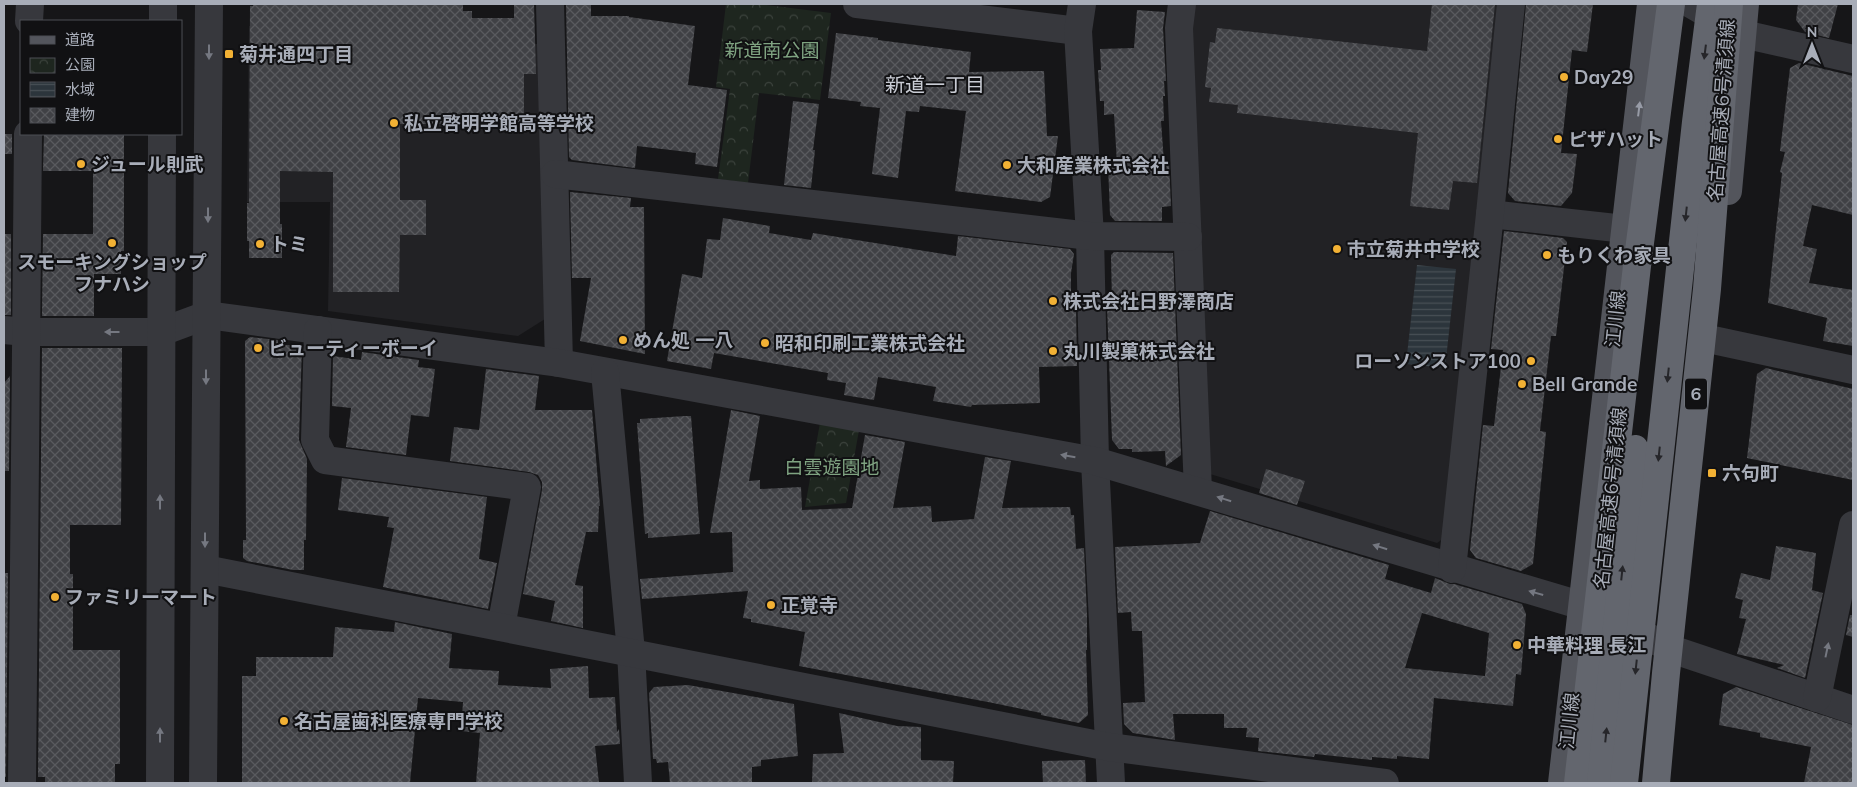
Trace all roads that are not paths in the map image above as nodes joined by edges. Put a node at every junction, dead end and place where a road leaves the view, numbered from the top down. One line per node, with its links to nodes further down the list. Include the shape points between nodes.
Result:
1 (30, 4): 16 (street)
2 (163, 4): 17 (street)
3 (209, 4): 28 (street, one-way to 28)
4 (550, 4): 23 (street)
5 (857, 4): 18 (street)
6 (1082, 4): 18 (street)
7 (1182, 4): 27 (street, via 1179,28)
8 (1511, 4): 24 (street)
9 (1651, 4): 25 (main road, 江川線, one-way to 9)
10 (1671, 4): 56 (highway, 名古屋高速6号清須線, bridge, via 1637,266)
11 (1684, 4): 57 (highway, one-way to 11, bridge)
12 (1691, 4): 19 (street)
13 (1711, 4): 58 (highway, one-way to 58, bridge)
14 (1729, 4): 59 (highway, 名古屋高速6号清須線 / 6, bridge, via 1707,289)
15 (1745, 4): 19 (main road)
16 (30, 20)
17 (163, 20)
18 (1078, 31): 26 (street)
19 (1743, 34): 20 (street); 32 (main road)
20 (1853, 60)
21 (28, 135): 30 (street)
22 (162, 135): 31 (street)
23 (554, 174): 26 (street); 33 (street)
24 (1490, 214): 25 (street); 41 (street)
25 (1625, 229): 42 (main road, 江川線)
26 (1090, 236): 27 (street); 36 (street)
27 (1188, 237): 38 (street)
28 (207, 315): 29 (street); 31 (street); 40 (street, one-way to 40)
29 (318, 330): 33 (street); 43 (street, via 315,440 326,460 527,487)
30 (15, 331): 31 (street, one-way to 30); 37 (street)
31 (161, 332): 50 (street, one-way to 31)
32 (1713, 340): 34 (street); 44 (main road)
33 (559, 363): 35 (street)
34 (1853, 370)
35 (605, 372): 36 (street, one-way to 35); 45 (street)
36 (1095, 461): 38 (street); 48 (street)
37 (14, 484): 49 (street)
38 (1198, 491): 41 (street, one-way to 38)
39 (1853, 525): 46 (street, one-way to 39)
40 (204, 568): 43 (street); 51 (street)
41 (1452, 568): 42 (street, one-way to 41)
42 (1582, 606): 44 (street); 55 (main road, 江川線)
43 (501, 627): 45 (street)
44 (1677, 651): 46 (street); 60 (main road)
45 (631, 652): 48 (street); 52 (street)
46 (1817, 698): 47 (street)
47 (1853, 710)
48 (1109, 747): 53 (street); 54 (street)
49 (22, 783)
50 (160, 783)
51 (203, 783)
52 (638, 783)
53 (1111, 783)
54 (1385, 783)
55 (1562, 783)
56 (1578, 783)
57 (1601, 783)
58 (1624, 783)
59 (1656, 783)
60 (1664, 783)

